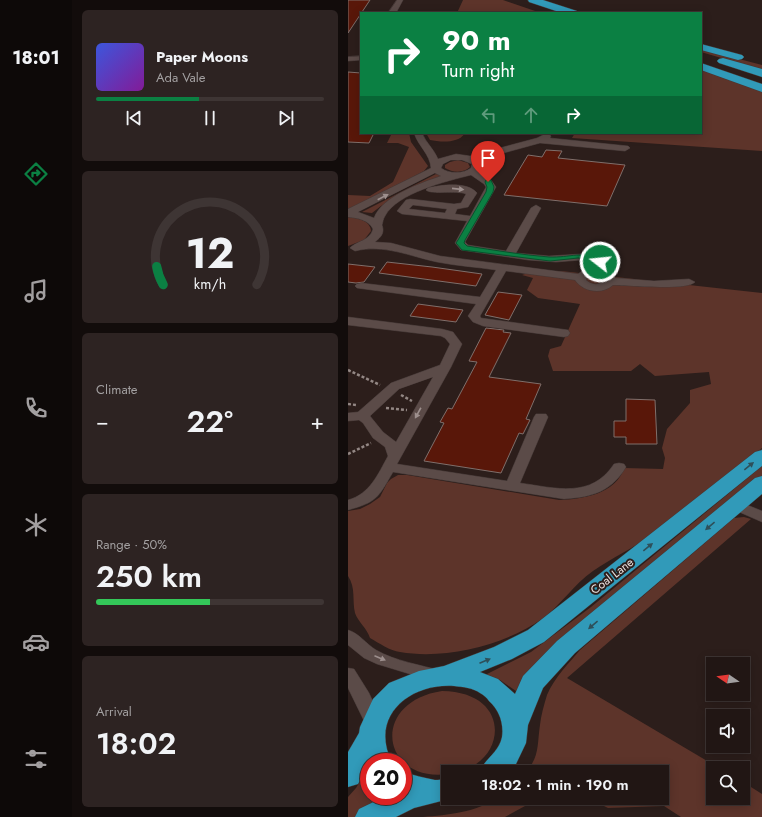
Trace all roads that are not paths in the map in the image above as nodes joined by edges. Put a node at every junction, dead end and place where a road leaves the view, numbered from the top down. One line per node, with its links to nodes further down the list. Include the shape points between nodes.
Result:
1 (400, 0): 3 (street)
2 (528, 1): 4 (highway); 5 (highway)
3 (393, 12)
4 (554, 12)
5 (569, 12)
6 (702, 47): 11 (highway)
7 (702, 54): 13 (highway)
8 (360, 58): 9 (street)
9 (348, 59)
10 (702, 60): 14 (highway)
11 (762, 63)
12 (702, 66): 15 (highway)
13 (762, 73)
14 (762, 79)
15 (762, 88)
16 (418, 134): 20 (street)
17 (548, 134): 18 (street)
18 (540, 140): 19 (street); 22 (street)
19 (625, 148)
20 (431, 152): 21 (street); 23 (street)
21 (452, 158): 22 (street); 23 (street, via 441,160)
22 (470, 159): 24 (street, via 477,165)
23 (436, 167): 25 (street, via 443,174); 28 (street, one-way to 23)
24 (472, 172): 25 (street); 29 (street, via 488,182 491,187)
25 (457, 175): 30 (street, via 399,198 381,213)
26 (536, 208): 33 (street)
27 (450, 212): 27 (street, one-way to 27, via 402,211 412,198 438,188 467,190 472,193 464,205); 29 (street)
28 (348, 213): 30 (street, via 365,216)
29 (473, 219): 33 (street, via 460,243 465,248)
30 (378, 227): 31 (street, via 379,233); 32 (street, via 372,240)
31 (391, 246): 32 (street); 34 (street, via 440,259)
32 (352, 248)
33 (510, 254): 35 (street, via 550,259 592,257 600,262)
34 (503, 268): 36 (street); 40 (street)
35 (600, 273): 36 (street, via 588,273); 37 (street, via 609,277)
36 (581, 278): 37 (street, via 583,284 590,287 603,287)
37 (610, 281): 38 (street, via 654,284)
38 (689, 282)
39 (361, 286): 40 (street)
40 (483, 301): 42 (street, via 474,316 477,320)
41 (348, 321): 43 (street, via 449,335 456,344)
42 (564, 333)
43 (445, 367): 44 (street); 45 (street)
44 (412, 380): 45 (street, via 426,384); 46 (street, via 395,386 369,412)
45 (430, 393): 49 (street, one-way to 49)
46 (354, 417): 49 (street, via 368,420 378,435 391,445)
47 (541, 417): 52 (street)
48 (762, 456): 58 (highway, Coal Lane, one-way to 48, via 503,653 536,636)
49 (391, 461): 52 (street); 53 (street, via 375,491 363,501)
50 (619, 467): 52 (street, via 605,483 588,492 564,494)
51 (762, 483): 54 (highway, Coal Lane)
52 (512, 486)
53 (348, 505)
54 (735, 505): 55 (street); 59 (highway, Coal Lane, one-way to 59, via 547,665 532,683)
55 (762, 517)
56 (348, 636): 58 (street, one-way to 58, via 370,654 384,660)
57 (348, 674): 60 (street, via 360,693)
58 (442, 676): 59 (highway, via 475,679 497,691 508,703); 60 (highway, Coal Lane, via 415,682 396,692 382,707)
59 (515, 725): 62 (highway, via 510,752)
60 (373, 729): 61 (highway); 63 (highway)
61 (375, 753)
62 (499, 765)
63 (348, 776)
64 (412, 786): 65 (highway)
65 (441, 790)
66 (441, 791): 67 (highway, via 409,798)
67 (369, 817)

